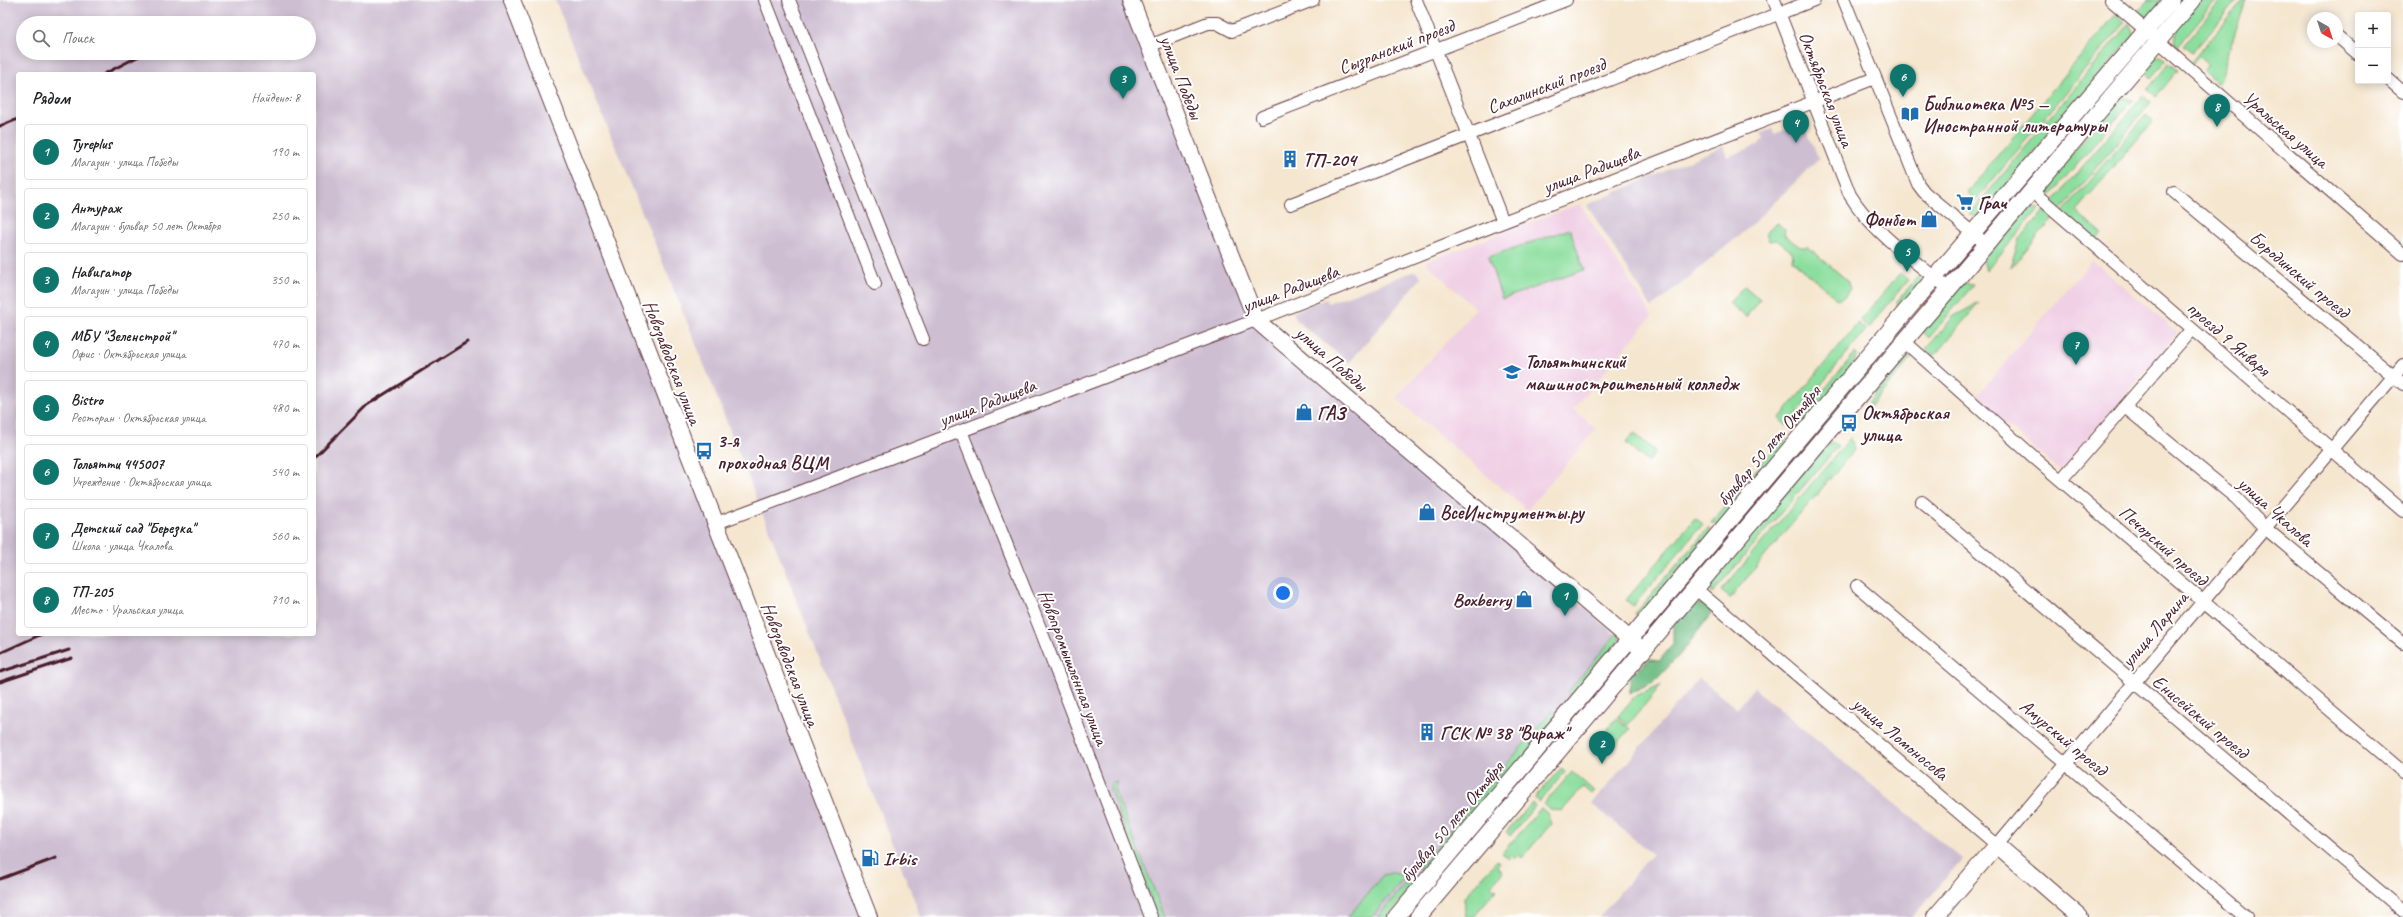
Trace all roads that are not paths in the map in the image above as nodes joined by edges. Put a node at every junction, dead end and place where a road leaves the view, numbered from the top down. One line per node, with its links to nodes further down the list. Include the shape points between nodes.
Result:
1 (512, 0): 49 (main road, Новозаводская улица)
2 (765, 0): 35 (street)
3 (789, 0): 39 (street)
4 (1131, 0): 18 (main road, улица Победы)
5 (1313, 0): 18 (street, via 1232,31 1217,23 1208,23)
6 (1416, 0): 19 (street)
7 (1566, 0): 19 (street, Сызранский проезд)
8 (1774, 0): 14 (street, Октябрьская улица)
9 (1814, 0): 14 (street, Сахалинский проезд)
10 (1844, 0): 21 (street)
11 (2111, 0): 15 (street, Уральская улица)
12 (2172, 0): 15 (main road, бульвар 50 лет Октября)
13 (2193, 0): 17 (main road, бульвар 50 лет Октября)
14 (1779, 14): 24 (street, Октябрьская улица); 26 (street, Сахалинский проезд)
15 (2146, 31): 17 (street, Уральская улица); 31 (main road, бульвар 50 лет Октября)
16 (2343, 41): 20 (street)
17 (2158, 42): 27 (main road, бульвар 50 лет Октября); 33 (street, Уральская улица)
18 (1149, 46): 37 (main road, улица Победы)
19 (1437, 50): 25 (street, Сызранский проезд); 26 (street)
20 (2355, 51)
21 (1875, 78): 24 (street, улица Радищева); 31 (street, via 1918,184)
22 (2391, 82): 23 (street)
23 (2403, 92)
24 (1813, 102): 30 (street, улица Радищева); 34 (street, Октябрьская улица, via 1840,174 1862,215)
25 (1262, 117)
26 (1469, 134): 29 (street, Сахалинский проезд); 30 (street)
27 (2032, 191): 32 (main road, бульвар 50 лет Октября); 38 (street, проезд 9 Января)
28 (2174, 192): 42 (street, Бородинский проезд)
29 (1291, 204)
30 (1503, 222): 37 (street, улица Радищева)
31 (1974, 234): 32 (street); 34 (main road, бульвар 50 лет Октября)
32 (1987, 245): 36 (main road, бульвар 50 лет Октября)
33 (2403, 254)
34 (1935, 277): 36 (street, Октябрьская улица); 54 (main road, бульвар 50 лет Октября)
35 (875, 284)
36 (1950, 289): 40 (main road, бульвар 50 лет Октября)
37 (1256, 320): 44 (street, улица Радищева); 54 (main road, улица Победы)
38 (2192, 330): 43 (street); 45 (street, проезд 9 Января)
39 (923, 339)
40 (1905, 342): 46 (street, Печорский проезд); 52 (main road, бульвар 50 лет Октября)
41 (2403, 365): 42 (street, улица Ларина)
42 (2398, 380): 45 (street, улица Ларина)
43 (2125, 407): 46 (street); 50 (street, улица Чкалова, via 2236,498)
44 (961, 431): 49 (street, улица Радищева); 65 (street, Новопромышленная улица, via 1043,635)
45 (2331, 451): 48 (street, проезд 9 Января); 50 (street, улица Ларина)
46 (2061, 480): 53 (street, Печорский проезд)
47 (1922, 502): 57 (street, Енисейский проезд)
48 (2403, 511)
49 (714, 524): 64 (main road, Новозаводская улица)
50 (2265, 528): 53 (street, улица Ларина); 55 (street, улица Чкалова)
51 (1857, 586): 59 (street, Амурский проезд)
52 (1696, 589): 56 (main road, бульвар 50 лет Октября); 62 (street, улица Ломоносова)
53 (2203, 602): 57 (street, улица Ларина); 61 (street, Печорский проезд)
54 (1630, 639): 56 (main road, улица Победы); 58 (main road, бульвар 50 лет Октября)
55 (2403, 643)
56 (1643, 650): 60 (main road, бульвар 50 лет Октября)
57 (2134, 683): 59 (street, улица Ларина); 63 (street, Енисейский проезд)
58 (1534, 754): 60 (main road); 66 (main road, бульвар 50 лет Октября)
59 (2067, 763): 62 (street, улица Ларина); 70 (street, Амурский проезд)
60 (1546, 765): 67 (main road, бульвар 50 лет Октября)
61 (2403, 772)
62 (1997, 845): 68 (main road, улица Ларина); 69 (main road, улица Ломоносова)
63 (2403, 911)
64 (869, 917)
65 (1151, 917)
66 (1396, 917)
67 (1418, 917)
68 (1935, 917)
69 (2080, 917)
70 (2246, 917)

